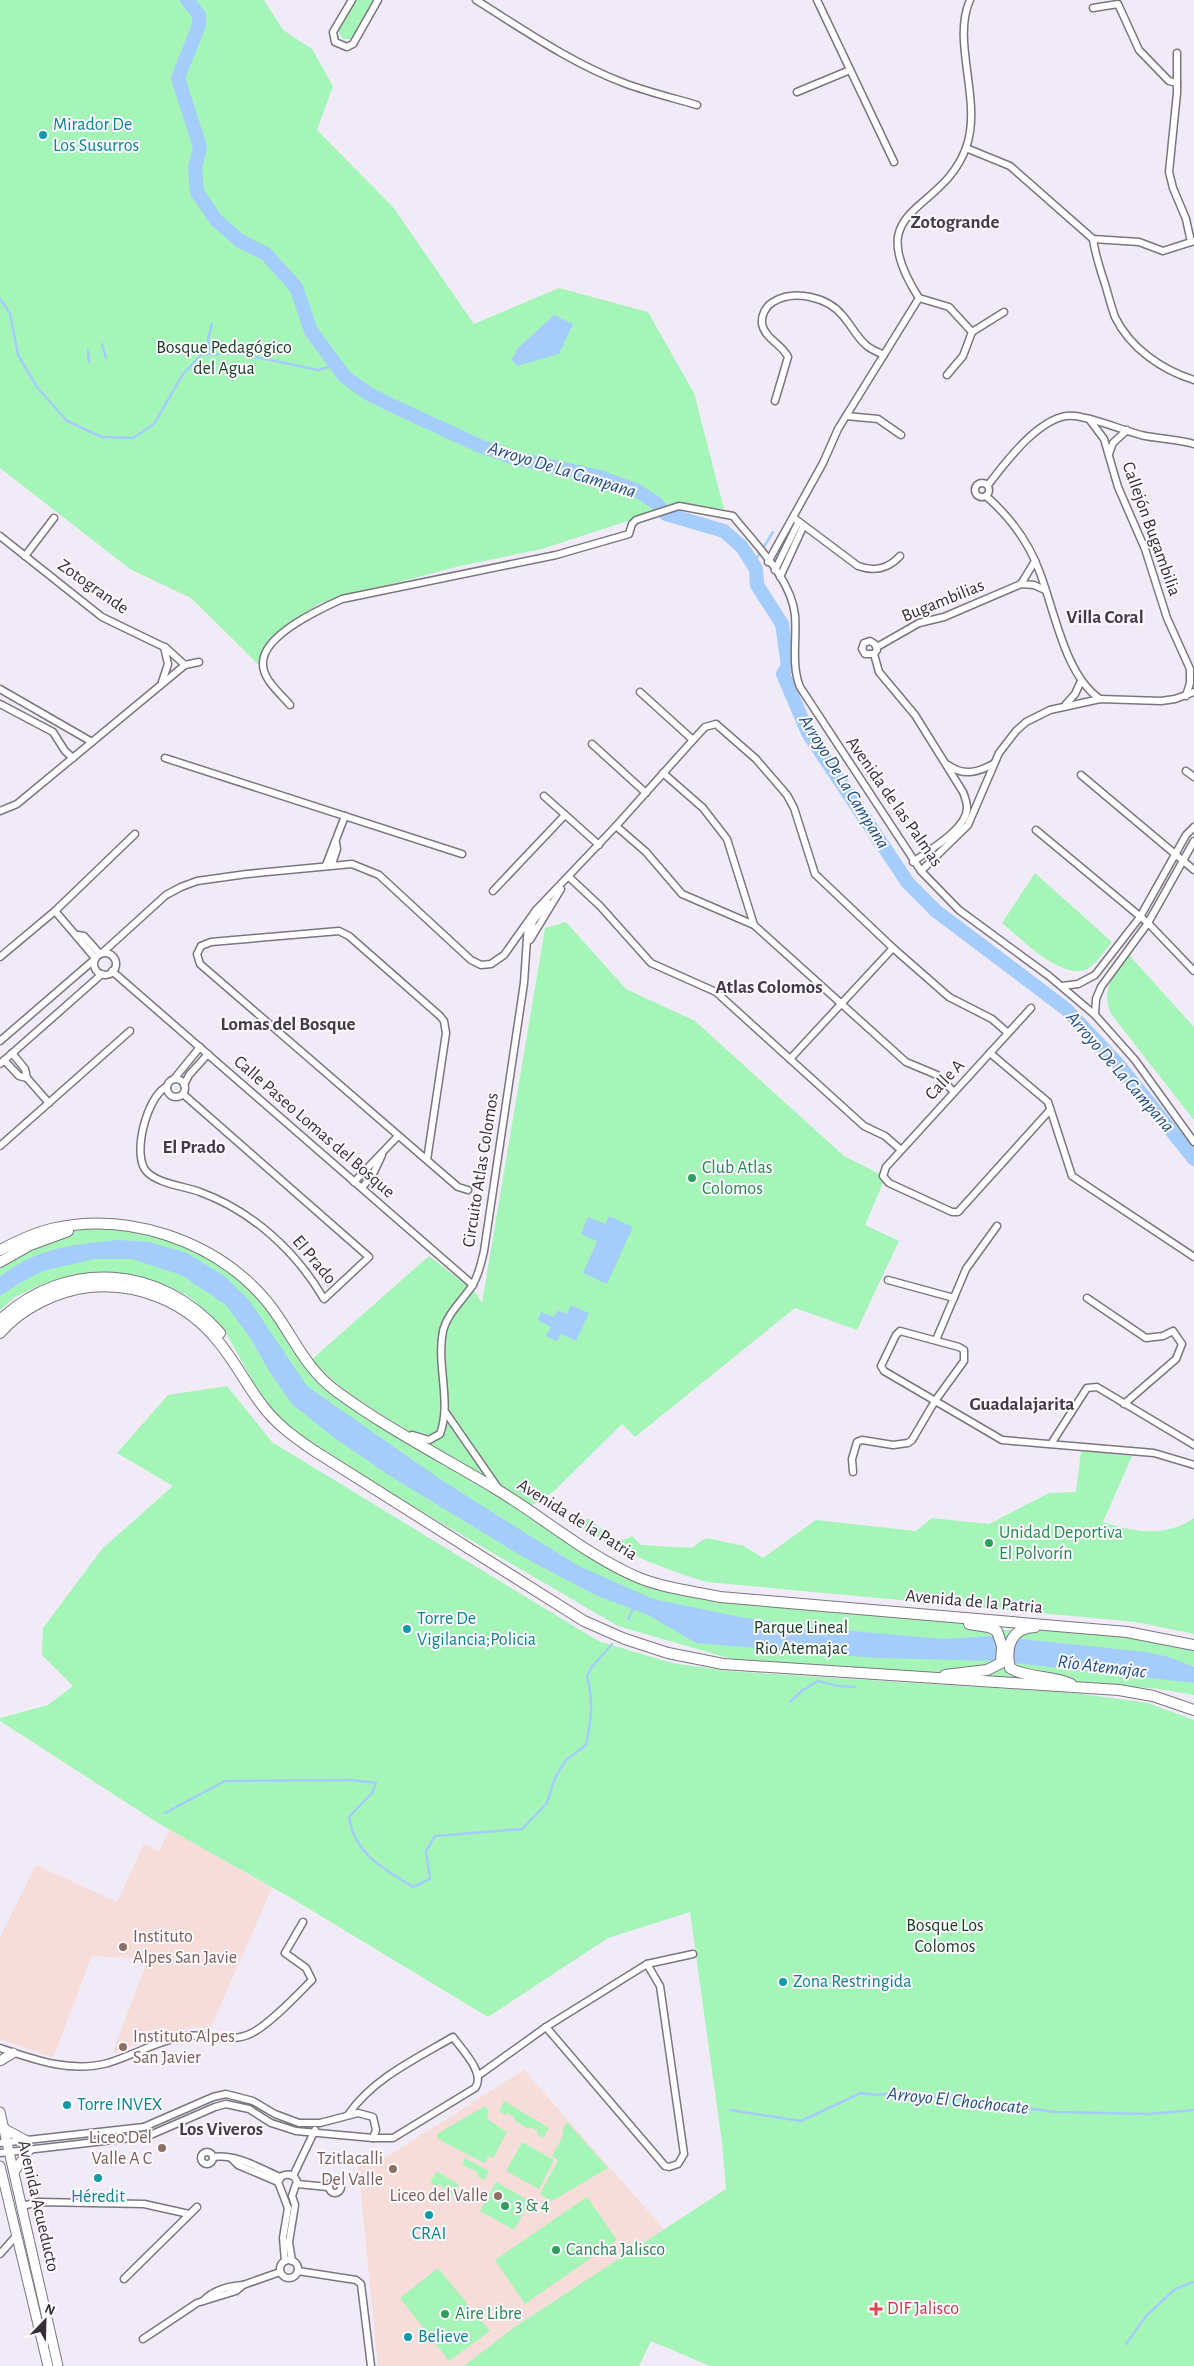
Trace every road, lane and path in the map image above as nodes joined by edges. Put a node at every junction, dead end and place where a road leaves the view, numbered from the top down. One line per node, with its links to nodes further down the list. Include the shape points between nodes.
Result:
1 (352, 0): 2 (street, via 333,32 335,42 347,47 354,44)
2 (378, 0)
3 (476, 0): 11 (street, via 592,69 623,83)
4 (817, 0): 8 (street)
5 (970, 0): 12 (street, via 964,28 971,100)
6 (1093, 8): 9 (street, via 1118,4 1139,50 1169,81)
7 (1177, 53): 9 (street)
8 (850, 70): 10 (street); 13 (street)
9 (1177, 83): 15 (street, via 1169,172)
10 (797, 92)
11 (697, 105)
12 (966, 148): 14 (street, via 1010,166); 16 (street, via 952,172 901,226 897,248 899,260)
13 (894, 162)
14 (1093, 239): 15 (street, via 1138,242 1163,251); 21 (street, via 1114,315 1122,329 1156,362)
15 (1193, 241)
16 (919, 298): 18 (street, via 949,307); 19 (street)
17 (1004, 312): 18 (street)
18 (972, 332): 20 (street, via 963,356)
19 (884, 355): 22 (street, via 867,346 832,305 806,296 779,298 763,314 762,324 766,334 788,357); 23 (street)
20 (947, 375)
21 (1194, 380)
22 (775, 401)
23 (846, 416): 26 (street, via 878,418); 32 (street)
24 (1089, 419): 25 (street); 28 (street, Callejón Bugambilia, via 1102,434); 29 (street, via 1064,416 1042,427)
25 (1127, 430): 27 (street); 28 (street, Callejón Bugambilia, via 1113,443)
26 (901, 435)
27 (1194, 444)
28 (1109, 454): 47 (street, Callejón Bugambilia, via 1118,487 1146,549 1167,618)
29 (988, 485): 30 (street, via 990,491); 30 (street, via 980,483 975,490 980,497)
30 (986, 496): 37 (street, via 1018,529)
31 (54, 518): 34 (street)
32 (798, 522): 35 (street, via 868,570 880,570); 36 (street); 38 (street); 39 (street)
33 (0, 536): 34 (street, Zotogrande)
34 (25, 556): 42 (street, Zotogrande, via 102,616)
35 (900, 556)
36 (766, 559): 38 (street, Avenida de las Palmas); 56 (street, Avenida de las Palmas, via 733,516 679,506 636,520 630,534 556,555 342,600 319,609 288,629 268,648 263,663 267,677)
37 (1035, 561): 40 (street); 41 (street)
38 (775, 570): 39 (street, Avenida de las Palmas)
39 (780, 577): 83 (street, Avenida de las Palmas, via 793,603 796,676 800,687)
40 (1021, 584): 41 (street); 43 (street, Bugambilias, via 920,624)
41 (1045, 590): 48 (street)
42 (164, 647): 46 (street, Zotogrande); 49 (street, via 168,658 167,671)
43 (876, 647): 44 (street); 44 (street, Bugambilias, via 870,641 862,646 865,654)
44 (874, 654): 63 (street, via 879,672 915,715)
45 (199, 662): 46 (street)
46 (185, 665): 49 (street)
47 (1192, 670): 53 (street, Callejón Bugambilia)
48 (1081, 681): 54 (street); 57 (street)
49 (160, 686): 59 (street)
50 (0, 689): 59 (street)
51 (640, 692): 58 (street)
52 (1194, 692): 53 (street)
53 (1186, 696): 54 (street, via 1161,701)
54 (1100, 699): 57 (street)
55 (0, 704): 61 (street, via 53,732 65,752)
56 (290, 705)
57 (1065, 705): 64 (street, via 1026,722 1006,743)
58 (692, 740): 66 (street); 94 (street, via 711,724 716,724 756,759 794,808 816,874)
59 (92, 742): 61 (street)
60 (592, 744): 69 (street)
61 (73, 758): 71 (street, via 17,804)
62 (165, 758): 73 (street)
63 (945, 763): 64 (street, via 970,773); 83 (street, via 963,792 968,806 966,815 952,832)
64 (993, 764): 86 (street, via 968,825)
65 (1186, 771): 68 (street)
66 (663, 773): 69 (street); 93 (street, via 703,808 727,839)
67 (1081, 775): 81 (street)
68 (1194, 777)
69 (646, 793): 74 (street)
70 (544, 796): 72 (street)
71 (0, 811)
72 (565, 815): 79 (street); 88 (street)
73 (345, 816): 80 (street); 84 (street, via 332,846)
74 (616, 826): 79 (street); 93 (street, via 646,852 682,894)
75 (1194, 827): 81 (street)
76 (1036, 830): 90 (street)
77 (135, 834): 89 (street)
78 (1194, 841): 82 (street)
79 (599, 844): 87 (street)
80 (462, 854)
81 (1175, 854): 82 (street); 90 (street)
82 (1183, 860): 85 (street); 92 (street)
83 (913, 862): 86 (street, Avenida de las Palmas)
84 (329, 865): 91 (street, via 352,864 379,875 471,960 481,964 490,964 504,956); 95 (street, via 197,882 181,887 166,895)
85 (1194, 870)
86 (921, 871): 102 (street, Avenida de las Palmas, via 959,910)
87 (569, 877): 91 (street); 101 (street, via 533,921); 114 (street, via 651,963 716,992)
88 (493, 892)
89 (55, 910): 95 (street, via 78,935 84,936); 96 (street)
90 (1140, 916): 92 (street); 100 (street)
91 (528, 922): 101 (street, Circuito Atlas Colomos)
92 (1148, 923): 98 (street); 103 (street)
93 (754, 925): 104 (street)
94 (893, 948): 104 (street); 108 (street, via 949,997 992,1019)
95 (98, 956): 97 (street, via 108,953 114,958); 99 (street, via 95,970); 109 (street)
96 (0, 957)
97 (112, 971): 99 (street); 110 (street, Calle Paseo Lomas del Bosque)
98 (1194, 971)
99 (102, 974): 112 (street)
100 (1091, 978): 102 (street); 103 (street)
101 (524, 983): 139 (street, Circuito Atlas Colomos, via 484,1251)
102 (1062, 986): 106 (street, Avenida de las Palmas)
103 (1101, 987): 106 (street)
104 (842, 1003): 114 (street); 120 (street, via 906,1062 937,1075)
105 (1031, 1008): 108 (street, Calle A)
106 (1095, 1015): 125 (street, Avenida de las Palmas, via 1135,1060)
107 (130, 1031): 122 (street)
108 (1008, 1033): 111 (street, Calle A)
109 (0, 1041)
110 (200, 1047): 113 (street, Calle Paseo Lomas del Bosque); 117 (street)
111 (990, 1053): 120 (street, Calle A); 123 (street, via 1048,1102)
112 (12, 1054): 115 (street); 116 (street, via 25,1069)
113 (208, 1054): 118 (street); 130 (street, Calle Paseo Lomas del Bosque)
114 (790, 1059): 127 (street, via 864,1126 885,1136)
115 (2, 1062): 116 (street, via 19,1076)
116 (27, 1078): 122 (street)
117 (174, 1079): 118 (street); 119 (street)
118 (184, 1085): 121 (street)
119 (166, 1087): 121 (street, via 172,1096); 121 (street, El Prado, via 158,1095 147,1118 141,1142 142,1166 155,1178 218,1200 266,1230 284,1245 314,1281 324,1299 369,1257)
120 (954, 1092): 127 (street, Calle A)
121 (183, 1094)
122 (49, 1103): 126 (street)
123 (1050, 1110): 127 (street, Calle A, via 958,1212 890,1183 882,1174); 136 (street, via 1072,1176)
124 (398, 1136): 128 (street); 129 (street); 129 (street, via 200,964 197,954 202,946 211,942 339,931 349,936 440,1016 446,1033)
125 (1194, 1142)
126 (0, 1146)
127 (901, 1150)
128 (382, 1155): 130 (street); 131 (street)
129 (427, 1160): 132 (street, via 458,1187)
130 (354, 1182): 131 (street, Calle Paseo Lomas del Bosque)
131 (362, 1188): 139 (street, Calle Paseo Lomas del Bosque)
132 (468, 1190)
133 (93, 1224): 135 (main road, Avenida de la Patria, via 50,1229); 137 (main road, Avenida de la Patria, via 37,1243); 149 (main road, Avenida de la Patria, via 155,1231 218,1259 250,1283 266,1300 307,1364 322,1380)
134 (997, 1226): 140 (street, via 966,1269)
135 (0, 1250)
136 (1194, 1257)
137 (0, 1262)
138 (888, 1280): 140 (street)
139 (473, 1285): 148 (street, Circuito Atlas Colomos, via 449,1317 442,1333)
140 (954, 1298): 144 (street)
141 (1087, 1298): 147 (street, via 1141,1336 1152,1339 1173,1331 1182,1344 1176,1359)
142 (0, 1320): 145 (main road, via 43,1290 64,1282 112,1277 134,1280 157,1286 196,1308 222,1336)
143 (0, 1333): 145 (main road, via 26,1311 63,1292 99,1286 135,1290 171,1302 203,1325)
144 (936, 1340): 146 (street, via 959,1347 966,1355); 146 (street, via 900,1331 881,1366 884,1371)
145 (246, 1382): 158 (main road, via 275,1421 313,1450 584,1621 625,1639 668,1653 723,1664)
146 (935, 1401): 150 (street, via 1002,1440); 153 (street, via 912,1440 902,1444 857,1442 852,1459)
147 (1124, 1404): 150 (street, via 1098,1387 1087,1388); 151 (street)
148 (446, 1413): 149 (street, Circuito Atlas Colomos, via 440,1434 429,1440 422,1440); 154 (street, Circuito Atlas Colomos)
149 (376, 1418): 154 (main road, Avenida de la Patria)
150 (1051, 1444): 152 (street, via 1154,1453)
151 (1194, 1446)
152 (1194, 1465)
153 (853, 1472)
154 (500, 1492): 155 (main road, Avenida de la Patria, via 601,1558 637,1577 666,1586 720,1597)
155 (914, 1613): 156 (main road, Avenida de la Patria); 158 (main road, via 989,1627 997,1631 1002,1646 1000,1663 996,1667)
156 (1064, 1628): 157 (main road, Avenida de la Patria, via 1150,1635); 159 (main road, via 1031,1627 1015,1632 1010,1645 1010,1668 1058,1678)
157 (1194, 1645)
158 (930, 1679): 159 (main road)
159 (1076, 1687): 160 (main road, via 1153,1696)
160 (1194, 1710)
161 (303, 1922): 166 (street, via 285,1953 306,1968 312,1980 252,2033 237,2038 202,2034 183,2036 92,2066 48,2064)
162 (693, 1954): 163 (street)
163 (647, 1964): 164 (street); 164 (street, via 660,1986 684,2154 678,2164 669,2168 665,2166)
164 (546, 2027): 168 (street)
165 (0, 2048): 166 (street)
166 (13, 2053): 167 (main road)
167 (0, 2061)
168 (479, 2075): 172 (street, via 454,2036 386,2078); 177 (street, via 474,2088 393,2138)
169 (191, 2106): 171 (street); 173 (street, via 226,2094 253,2101 285,2119); 175 (street, via 144,2127)
170 (0, 2112): 174 (main road, Avenida Acueducto)
171 (196, 2115): 176 (street, via 216,2107 236,2106 249,2109 280,2127); 178 (street, via 148,2136)
172 (348, 2115): 173 (street); 177 (street, via 373,2117 376,2130)
173 (314, 2123): 176 (street)
174 (3, 2128): 179 (main road); 180 (main road, Avenida Acueducto)
175 (112, 2132): 178 (street); 179 (street)
176 (312, 2132): 177 (street); 184 (street)
177 (373, 2138)
178 (114, 2141): 179 (street)
179 (28, 2145): 180 (street); 183 (main road)
180 (4, 2148): 183 (main road, Avenida Acueducto)
181 (213, 2157): 185 (street, via 231,2158 238,2165)
182 (0, 2166): 192 (main road, Avenida Acueducto)
183 (14, 2172): 188 (main road, Avenida Acueducto)
184 (291, 2175): 185 (street); 186 (street)
185 (279, 2180): 195 (street, via 288,2208 283,2238)
186 (297, 2184): 187 (street); 195 (street, via 292,2196 295,2205)
187 (328, 2187)
188 (22, 2206): 190 (street, via 39,2202 144,2204); 191 (main road, Avenida Acueducto)
189 (197, 2207): 190 (street)
190 (189, 2214): 198 (street)
191 (25, 2221): 192 (main road); 201 (main road, Avenida Acueducto)
192 (13, 2223): 193 (main road, Avenida Acueducto)
193 (16, 2236): 194 (street); 200 (main road, Avenida Acueducto)
194 (0, 2254)
195 (289, 2261): 196 (street, via 296,2263); 197 (street, via 281,2263)
196 (298, 2271): 197 (street, via 289,2278); 202 (street, via 356,2280 361,2284)
197 (280, 2272): 199 (street, via 210,2294)
198 (124, 2279)
199 (143, 2339)
200 (48, 2366)
201 (58, 2366)
202 (371, 2366)

